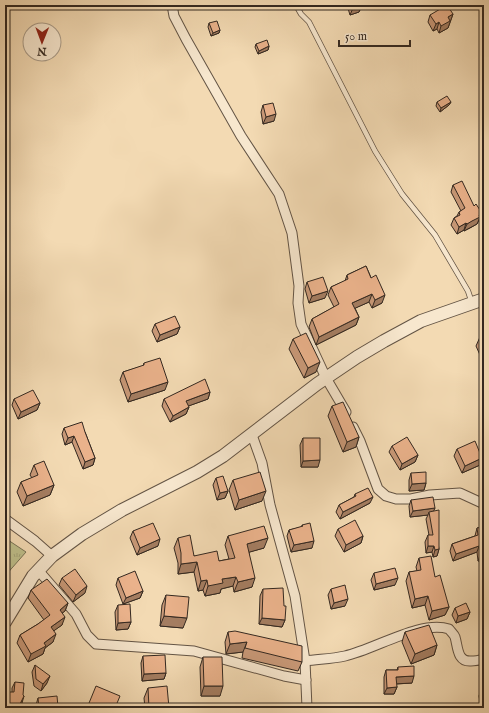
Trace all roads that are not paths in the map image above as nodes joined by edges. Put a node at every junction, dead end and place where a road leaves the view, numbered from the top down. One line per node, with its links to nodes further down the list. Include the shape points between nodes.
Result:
1 (172, 5): 5 (street, via 174,16 200,65 241,136 279,194 292,233 300,286 298,303 301,324)
2 (296, 5): 4 (lane, via 309,22 384,166 402,194 435,235 468,291)
3 (484, 299): 4 (street)
4 (472, 303): 5 (street, via 407,328)
5 (326, 378): 6 (street); 7 (street, via 360,441 378,489 386,496 410,499 460,493)
6 (252, 435): 9 (street, via 197,472 122,510 82,534); 13 (street, via 262,463 270,505 292,580)
7 (484, 504)
8 (5, 518): 9 (street)
9 (52, 556): 10 (street)
10 (38, 570): 11 (street); 14 (street, via 76,614 87,635 96,644 194,652)
11 (5, 622)
12 (484, 659): 13 (street, via 470,662 461,658 452,633 449,629 438,627 419,630 345,656)
13 (305, 661): 14 (street)
14 (306, 680): 15 (street)
15 (308, 708)

